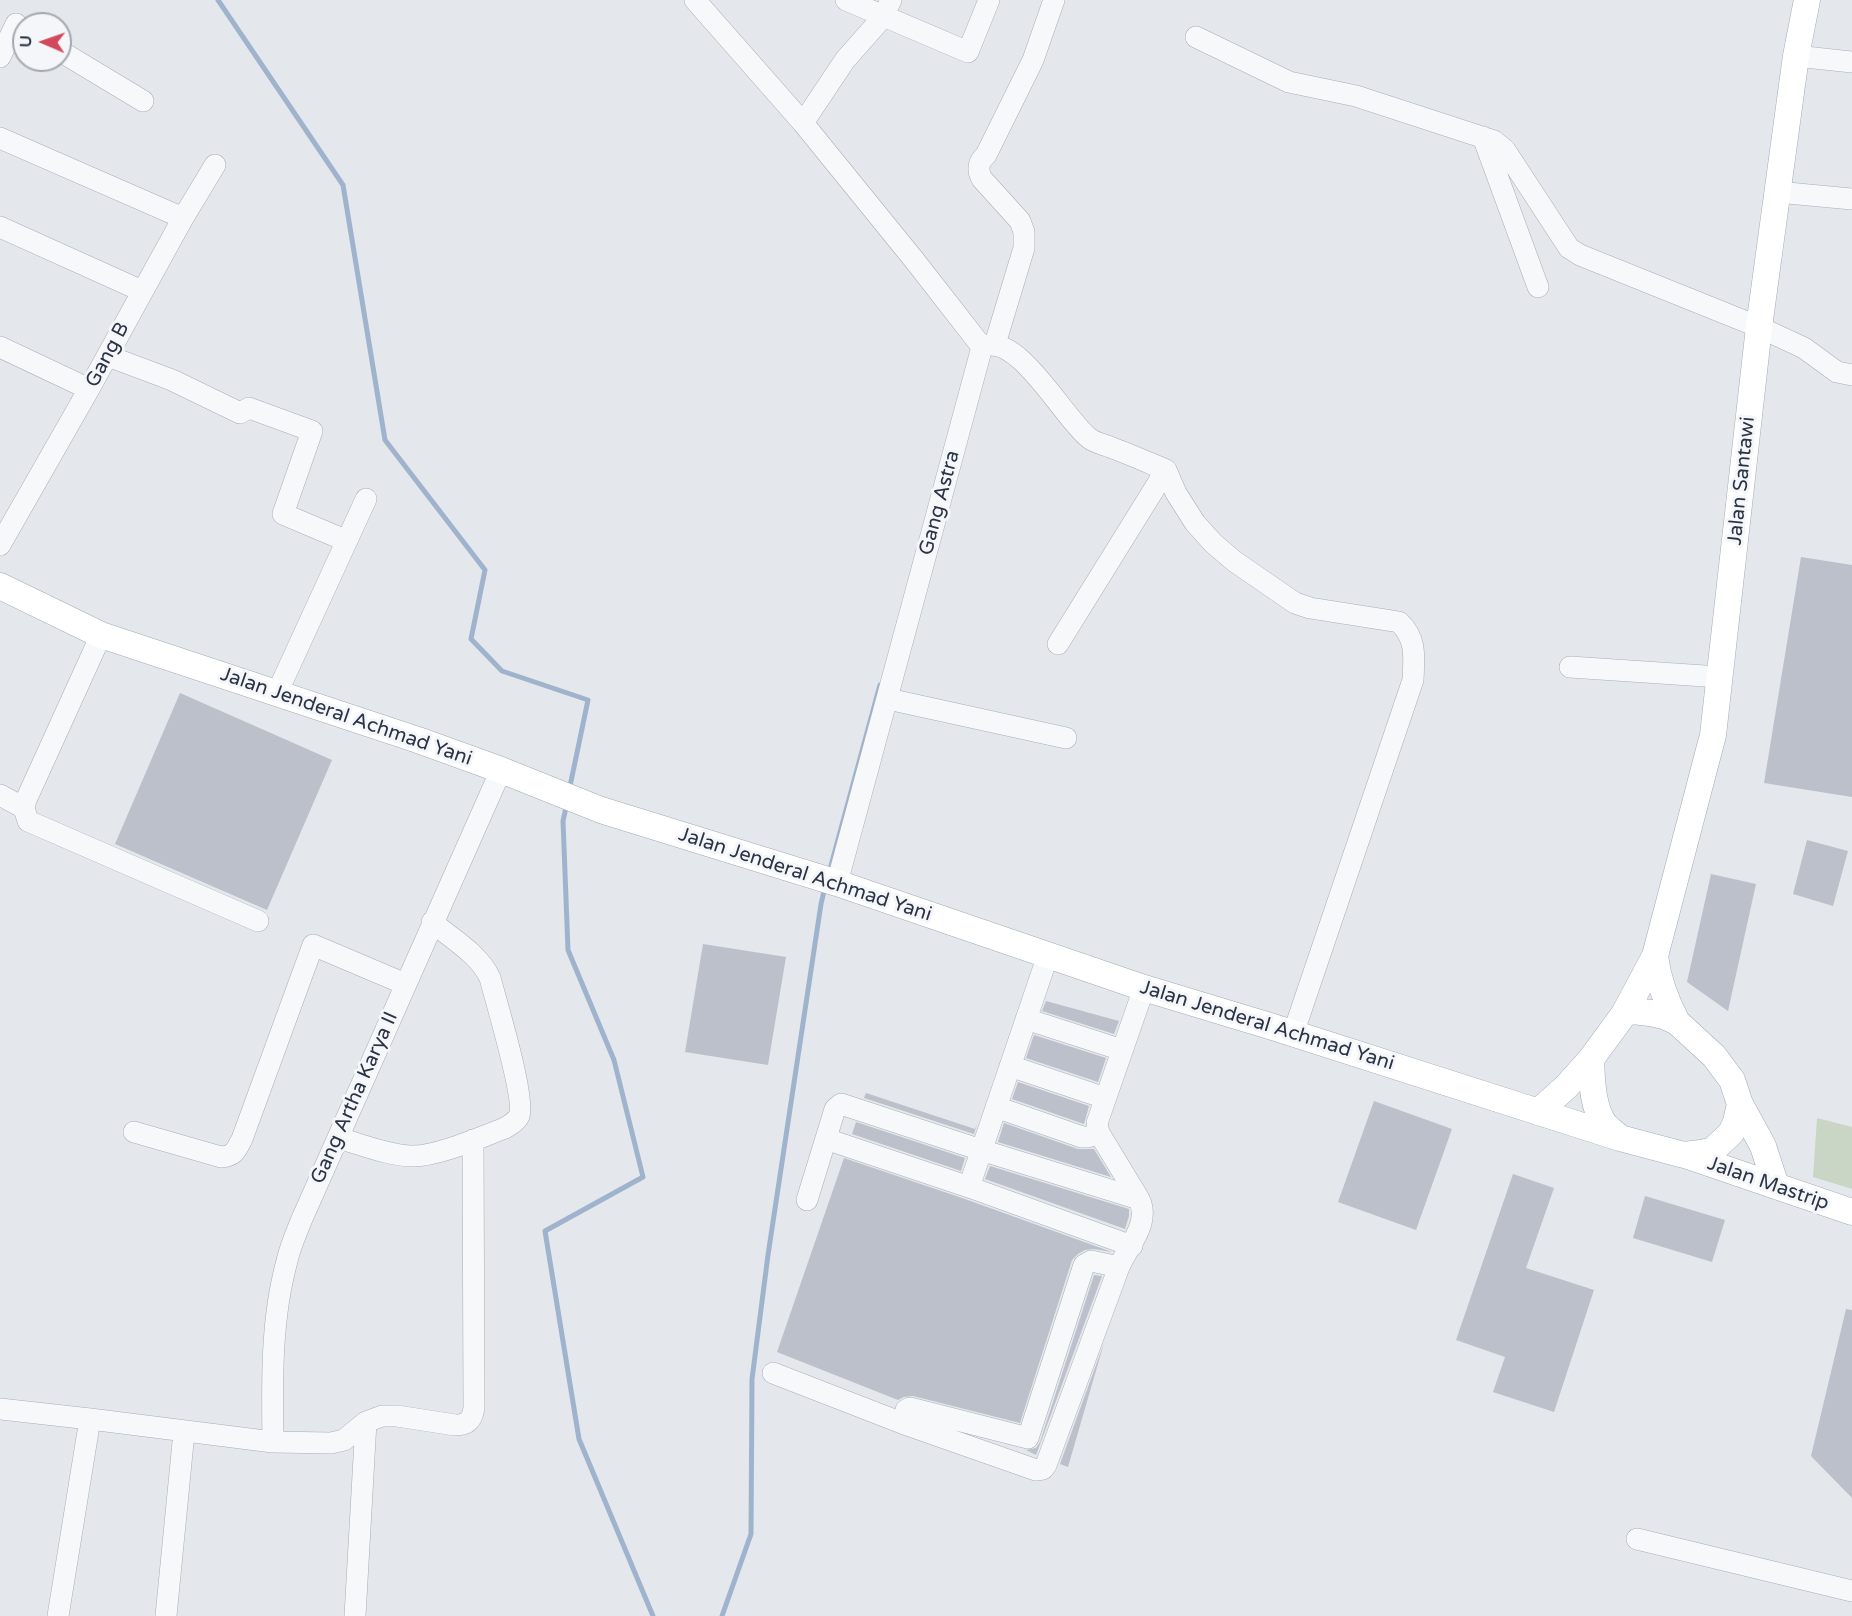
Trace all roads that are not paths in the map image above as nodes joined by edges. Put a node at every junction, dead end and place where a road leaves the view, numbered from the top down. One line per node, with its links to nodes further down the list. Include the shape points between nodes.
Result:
1 (695, 0): 14 (street)
2 (846, 0): 6 (street)
3 (989, 0): 6 (street, via 968,52)
4 (1054, 0): 25 (street, Gang Astra, via 1033,60 979,165 982,179 1020,221 1024,232 1023,248)
5 (1807, 0): 9 (main road, Jalan Santawi)
6 (887, 8): 14 (street, via 845,60)
7 (12, 26): 10 (street)
8 (1196, 37): 15 (street, via 1289,82 1356,96)
9 (1796, 56): 12 (street); 18 (main road, Jalan Santawi)
10 (0, 57)
11 (72, 58): 13 (street)
12 (1852, 62)
13 (143, 101)
14 (803, 123): 25 (street)
15 (1483, 137): 22 (street); 24 (street, via 1505,150 1569,248)
16 (0, 138): 20 (street)
17 (215, 165): 20 (street, Gang B)
18 (1777, 192): 19 (street); 24 (main road, Jalan Santawi)
19 (1852, 199)
20 (183, 218): 23 (street, Gang B)
21 (0, 227): 23 (street)
22 (1538, 287)
23 (142, 291): 27 (street, Gang B)
24 (1759, 327): 28 (street, via 1804,348 1837,372); 38 (main road, Jalan Santawi)
25 (988, 345): 30 (street, via 1002,346 1030,368 1091,440); 40 (street, Gang Astra)
26 (0, 347): 29 (street)
27 (108, 356): 29 (street, Gang B); 32 (street, via 240,412 249,408 312,431 283,514)
28 (1852, 375)
29 (89, 389): 33 (street, Gang B)
30 (1166, 470): 36 (street); 55 (street, via 1195,523 1213,543 1295,603 1400,622 1409,631 1413,680)
31 (366, 499): 32 (street)
32 (347, 541): 39 (street)
33 (0, 545)
34 (0, 586): 35 (main road, Jalan Jenderal Achmad Yani)
35 (101, 635): 39 (main road, Jalan Jenderal Achmad Yani); 44 (street)
36 (1058, 644)
37 (1570, 667): 38 (street)
38 (1720, 677): 49 (main road, Jalan Santawi, via 1713,735)
39 (277, 693): 42 (main road, Jalan Jenderal Achmad Yani)
40 (888, 699): 41 (street); 45 (street, Gang Astra)
41 (1066, 738)
42 (501, 770): 45 (main road, Jalan Jenderal Achmad Yani, via 601,810); 47 (street, Gang Artha Karya II)
43 (0, 795): 44 (street)
44 (24, 808): 46 (street, via 33,824)
45 (825, 880): 48 (main road, Jalan Jenderal Achmad Yani)
46 (258, 921)
47 (432, 922): 50 (street, Gang Artha Karya II); 68 (street, via 485,967 520,1092 519,1115 514,1122)
48 (1048, 955): 51 (main road, Jalan Jenderal Achmad Yani); 53 (street)
49 (1655, 957): 52 (main road, Jalan Santawi); 54 (main road, Jalan Santawi, via 1662,991)
50 (405, 984): 63 (street, via 313,945 236,1150 221,1157); 65 (street, Gang Artha Karya II)
51 (1144, 988): 55 (main road, Jalan Jenderal Achmad Yani); 56 (street)
52 (1624, 1014): 54 (main road, via 1650,1013); 57 (main road)
53 (1026, 1019): 56 (street); 58 (street)
54 (1677, 1022): 60 (main road, via 1714,1056 1732,1080)
55 (1293, 1034): 62 (main road, Jalan Jenderal Achmad Yani)
56 (1122, 1050): 59 (street)
57 (1591, 1059): 62 (main road); 66 (main road, via 1598,1108 1604,1124)
58 (1010, 1066): 59 (street); 61 (street)
59 (1105, 1098): 64 (street, via 1097,1123)
60 (1740, 1104): 70 (main road, via 1731,1133 1722,1142 1713,1149); 71 (main road, via 1763,1146)
61 (996, 1107): 64 (street, via 1082,1137); 69 (street)
62 (1538, 1112): 66 (main road, Jalan Jenderal Achmad Yani)
63 (134, 1132)
64 (1099, 1133): 73 (street)
65 (338, 1138): 68 (street, via 410,1156 424,1156); 85 (street, Gang Artha Karya II, via 287,1260 275,1338)
66 (1620, 1138): 70 (main road)
67 (826, 1139): 69 (street, via 835,1109 841,1104); 72 (street); 74 (street)
68 (474, 1140): 81 (street, via 472,1417 465,1425 397,1416)
69 (981, 1150): 72 (street); 73 (street)
70 (1684, 1155): 71 (main road, Jalan Mastrip)
71 (1776, 1186): 75 (main road, Jalan Mastrip)
72 (969, 1187): 76 (street)
73 (1139, 1199): 76 (street, via 1144,1215)
74 (807, 1200)
75 (1852, 1212)
76 (1132, 1246): 77 (street)
77 (1119, 1267): 84 (street, via 1090,1261 1084,1265); 86 (street)
78 (773, 1373): 82 (street)
79 (0, 1409): 80 (street)
80 (90, 1419): 83 (street); 89 (street)
81 (366, 1422): 85 (street, via 344,1440 331,1443); 91 (street)
82 (902, 1423): 84 (street, via 910,1408); 86 (street, via 1036,1470 1046,1465)
83 (184, 1432): 85 (street); 90 (street)
84 (1028, 1438): 86 (street)
85 (273, 1442)
86 (1053, 1446)
87 (1637, 1539): 88 (street)
88 (1852, 1591)
89 (58, 1616)
90 (166, 1616)
91 (355, 1616)

